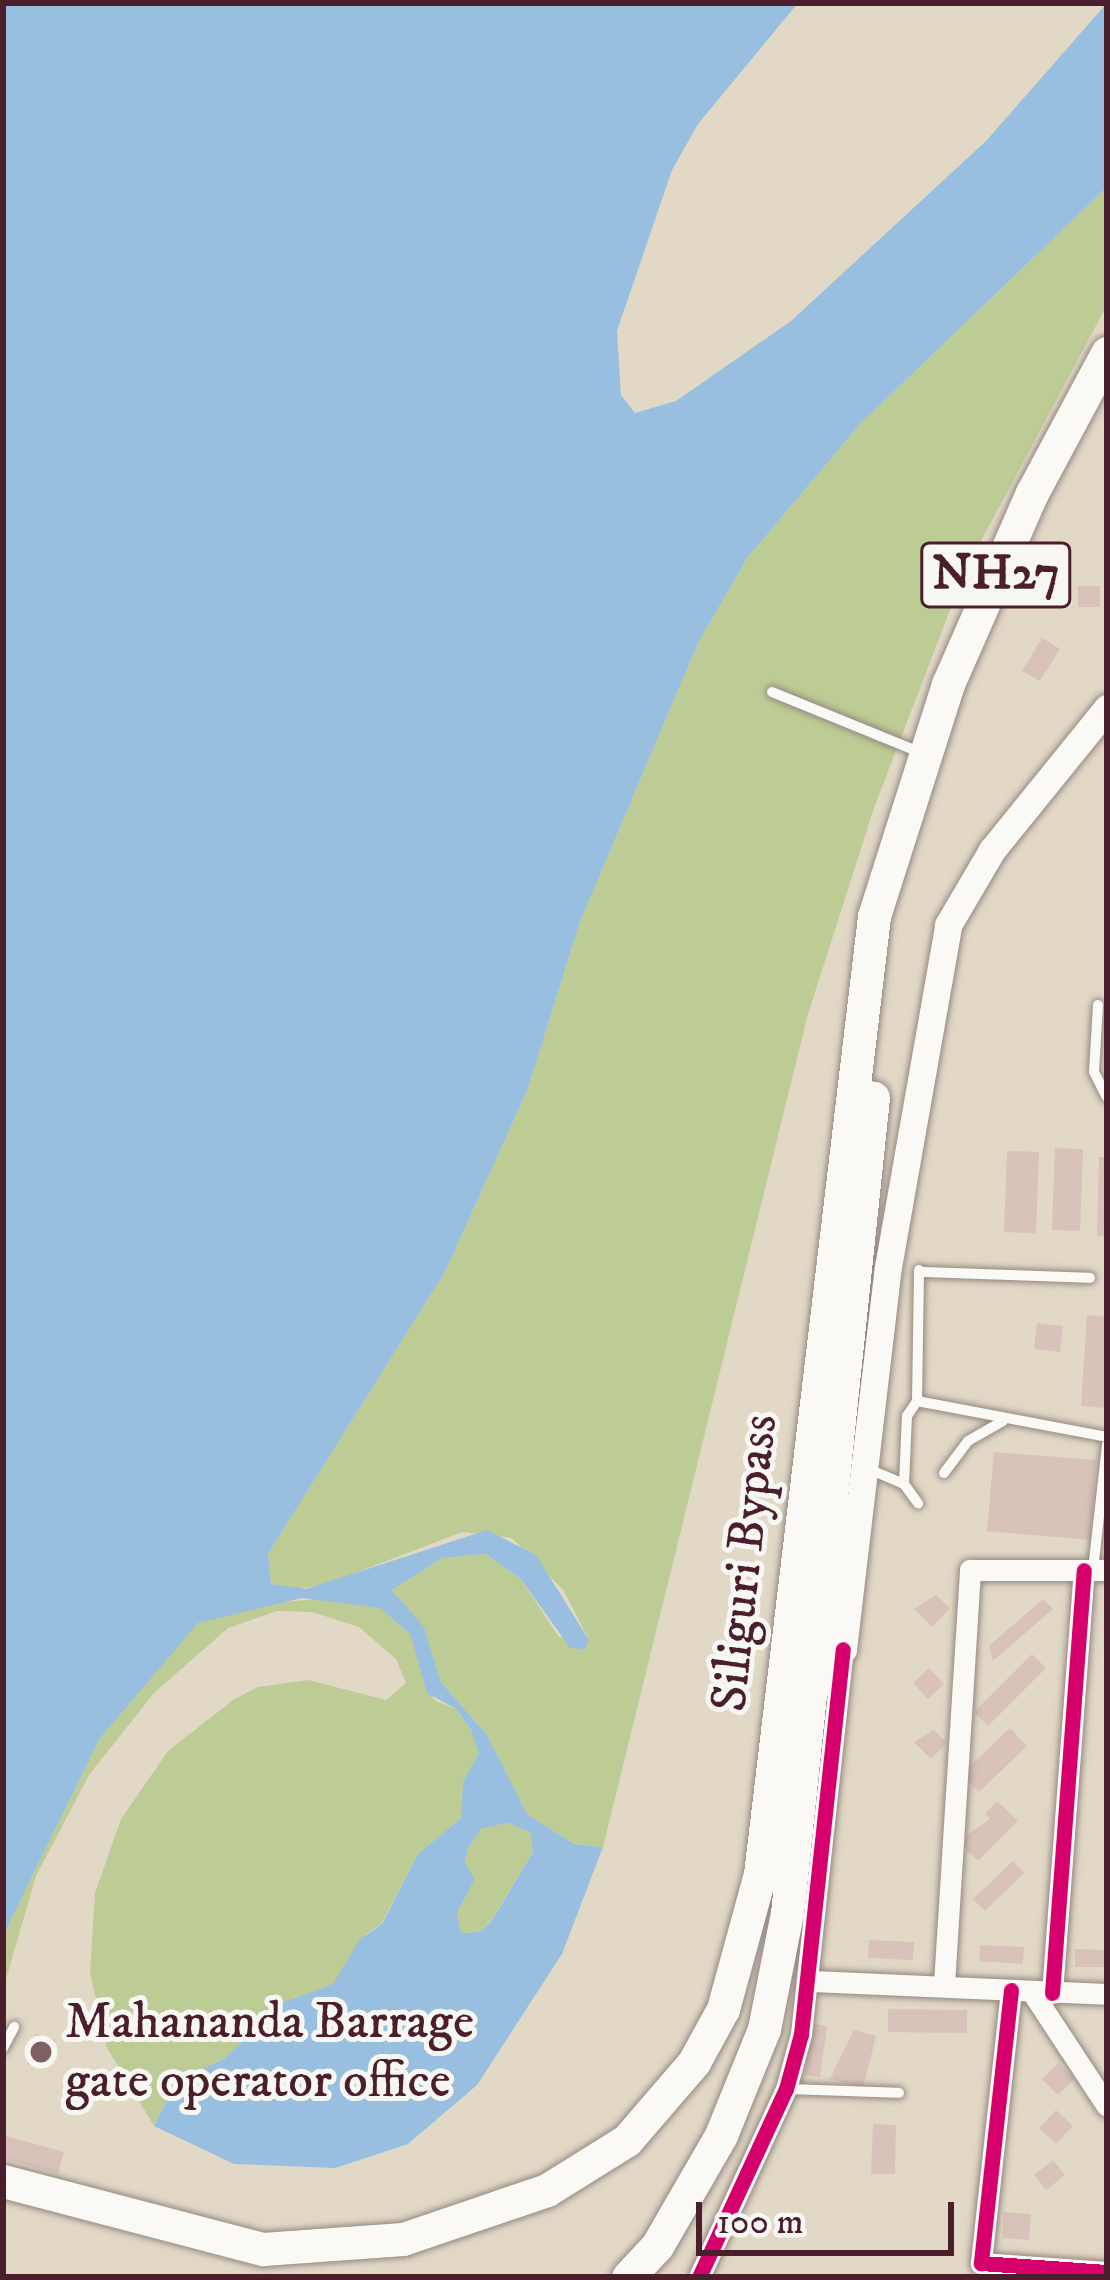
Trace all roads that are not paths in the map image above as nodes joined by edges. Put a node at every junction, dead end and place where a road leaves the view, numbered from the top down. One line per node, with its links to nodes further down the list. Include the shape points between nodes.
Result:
1 (1107, 353): 4 (highway, Siliguri Bypass / NH27, via 1032,494)
2 (772, 692): 4 (lane)
3 (1107, 709): 17 (main road, via 992,850 948,925 888,1267)
4 (921, 753): 5 (highway, Siliguri Bypass / NH27)
5 (908, 805): 18 (highway, via 878,975 872,1119); 28 (highway, Siliguri Bypass / NH27, via 874,916 760,1874 724,2008 694,2062 627,2140 548,2190 403,2239 263,2249 202,2240)
6 (1098, 1005): 7 (lane, via 1094,1072)
7 (1107, 1096)
8 (1090, 1278): 9 (lane, via 920,1271)
9 (917, 1401): 10 (lane); 14 (lane, via 907,1416)
10 (1003, 1421): 11 (lane); 13 (lane, via 968,1442)
11 (1107, 1441): 16 (lane)
12 (878, 1473): 14 (lane)
13 (944, 1473)
14 (904, 1484): 15 (lane)
15 (918, 1503)
16 (1094, 1570): 20 (street, via 970,1570); 21 (street)
17 (843, 1649): 18 (main road); 19 (street)
18 (812, 1695): 30 (highway, via 787,1913 764,2029 721,2135 657,2246)
19 (811, 1981): 20 (street); 25 (street)
20 (944, 1984): 21 (street)
21 (1032, 1992): 22 (street); 27 (street); 29 (street, via 981,2263)
22 (1107, 1994)
23 (14, 2027): 24 (lane)
24 (3, 2048)
25 (786, 2089): 26 (lane); 31 (street)
26 (899, 2092)
27 (1107, 2106)
28 (3, 2181)
29 (1107, 2272)
30 (628, 2277)
31 (699, 2277)

